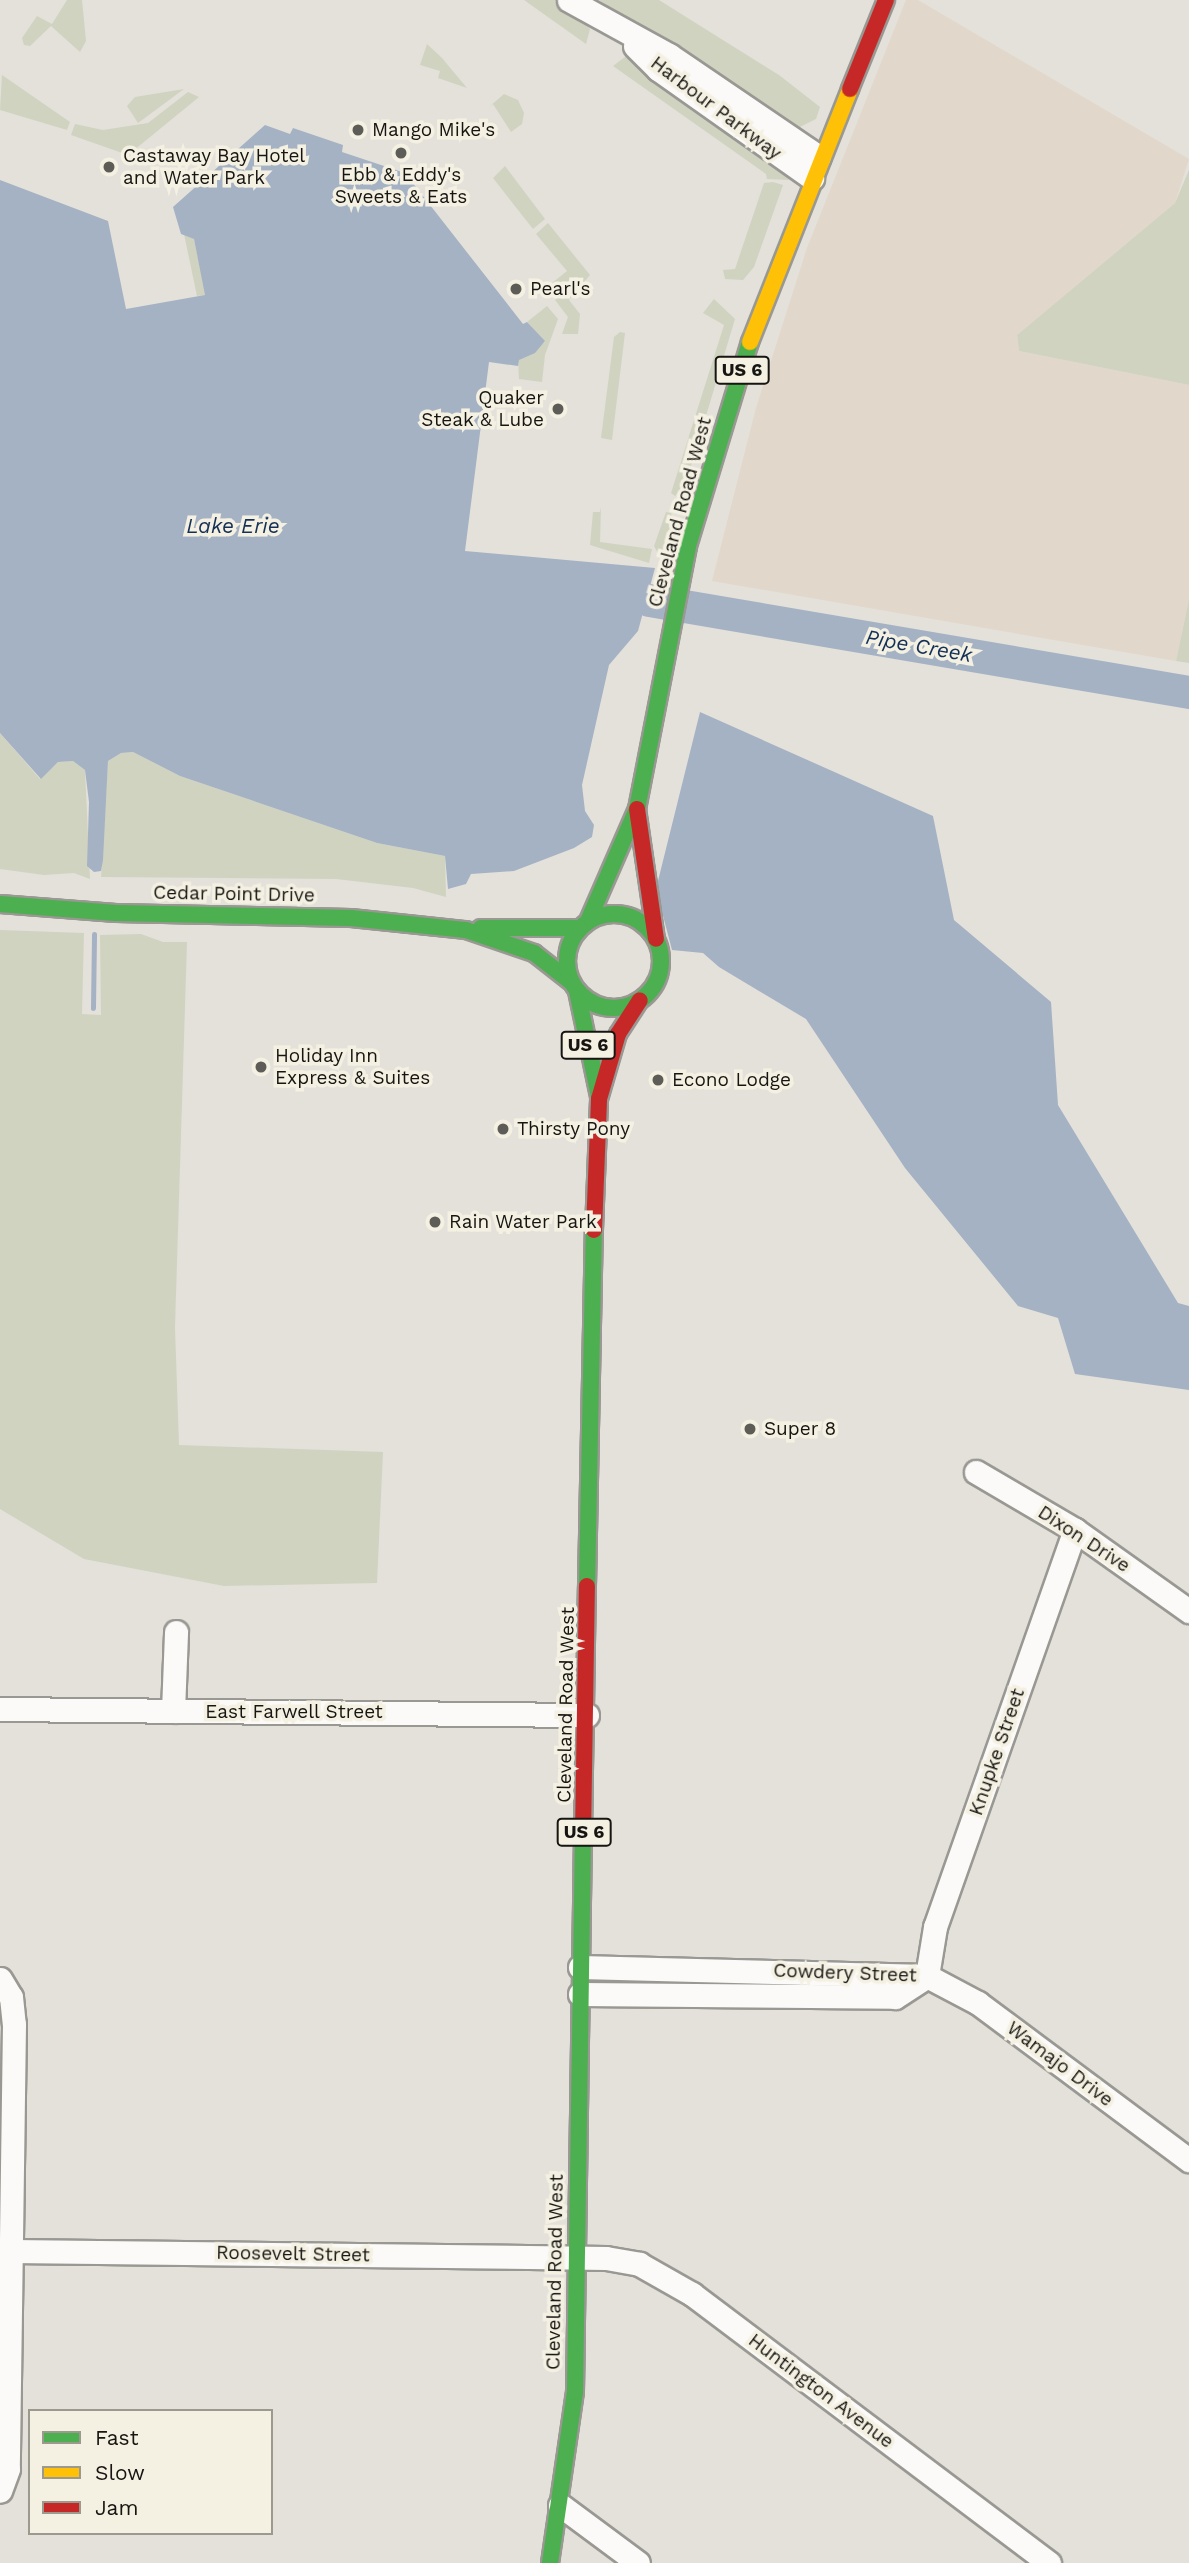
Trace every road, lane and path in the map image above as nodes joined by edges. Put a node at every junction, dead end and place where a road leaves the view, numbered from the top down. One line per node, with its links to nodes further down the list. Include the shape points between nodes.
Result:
1 (569, 0): 3 (street, Harbour Parkway, via 669,55)
2 (886, 0): 3 (main road, Cleveland Road West / US 6)
3 (816, 168): 4 (main road, Cleveland Road West / US 6, via 763,300 688,546)
4 (637, 809): 6 (main road, Cleveland Road West / US 6); 8 (main road, Cleveland Road West / US 6)
5 (0, 904): 7 (main road, Cedar Point Drive, via 116,913 351,918)
6 (583, 924): 7 (main road, Cedar Point Drive); 8 (main road, via 609,913 632,916); 9 (main road, via 566,959)
7 (466, 930): 9 (main road, Cedar Point Drive, via 534,953)
8 (656, 939): 10 (main road, via 659,973)
9 (574, 986): 10 (main road, via 607,1008); 11 (main road, Cleveland Road West / US 6)
10 (640, 1000): 11 (main road, Cleveland Road West / US 6, via 618,1034)
11 (600, 1099): 18 (main road, Cleveland Road West / US 6, via 590,1353)
12 (976, 1472): 13 (street, Dixon Drive)
13 (1075, 1530): 14 (street, Dixon Drive); 20 (street, Knupke Street, via 935,1927)
14 (1189, 1611)
15 (176, 1632): 17 (street)
16 (0, 1709): 17 (street, East Farwell Street)
17 (173, 1711): 18 (street, East Farwell Street)
18 (587, 1715): 19 (main road, Cleveland Road West / US 6)
19 (580, 1967): 20 (street, Cowdery Street); 22 (main road, Cleveland Road West / US 6)
20 (927, 1976): 22 (street, Cowdery Street, via 895,1997); 23 (street, Wamajo Drive, via 978,2003)
21 (2, 1981): 24 (street, via 14,2013)
22 (580, 1994): 25 (main road, Cleveland Road West / US 6)
23 (1189, 2160)
24 (11, 2251): 25 (street, Roosevelt Street); 26 (street, via 8,2469)
25 (576, 2258): 27 (main road, Cleveland Road West / US 6, via 575,2392); 30 (street, Huntington Avenue, via 628,2261 661,2273)
26 (0, 2491)
27 (561, 2505): 28 (main road, Cleveland Road West / US 6); 29 (street)
28 (550, 2563)
29 (638, 2563)
30 (1049, 2563)

